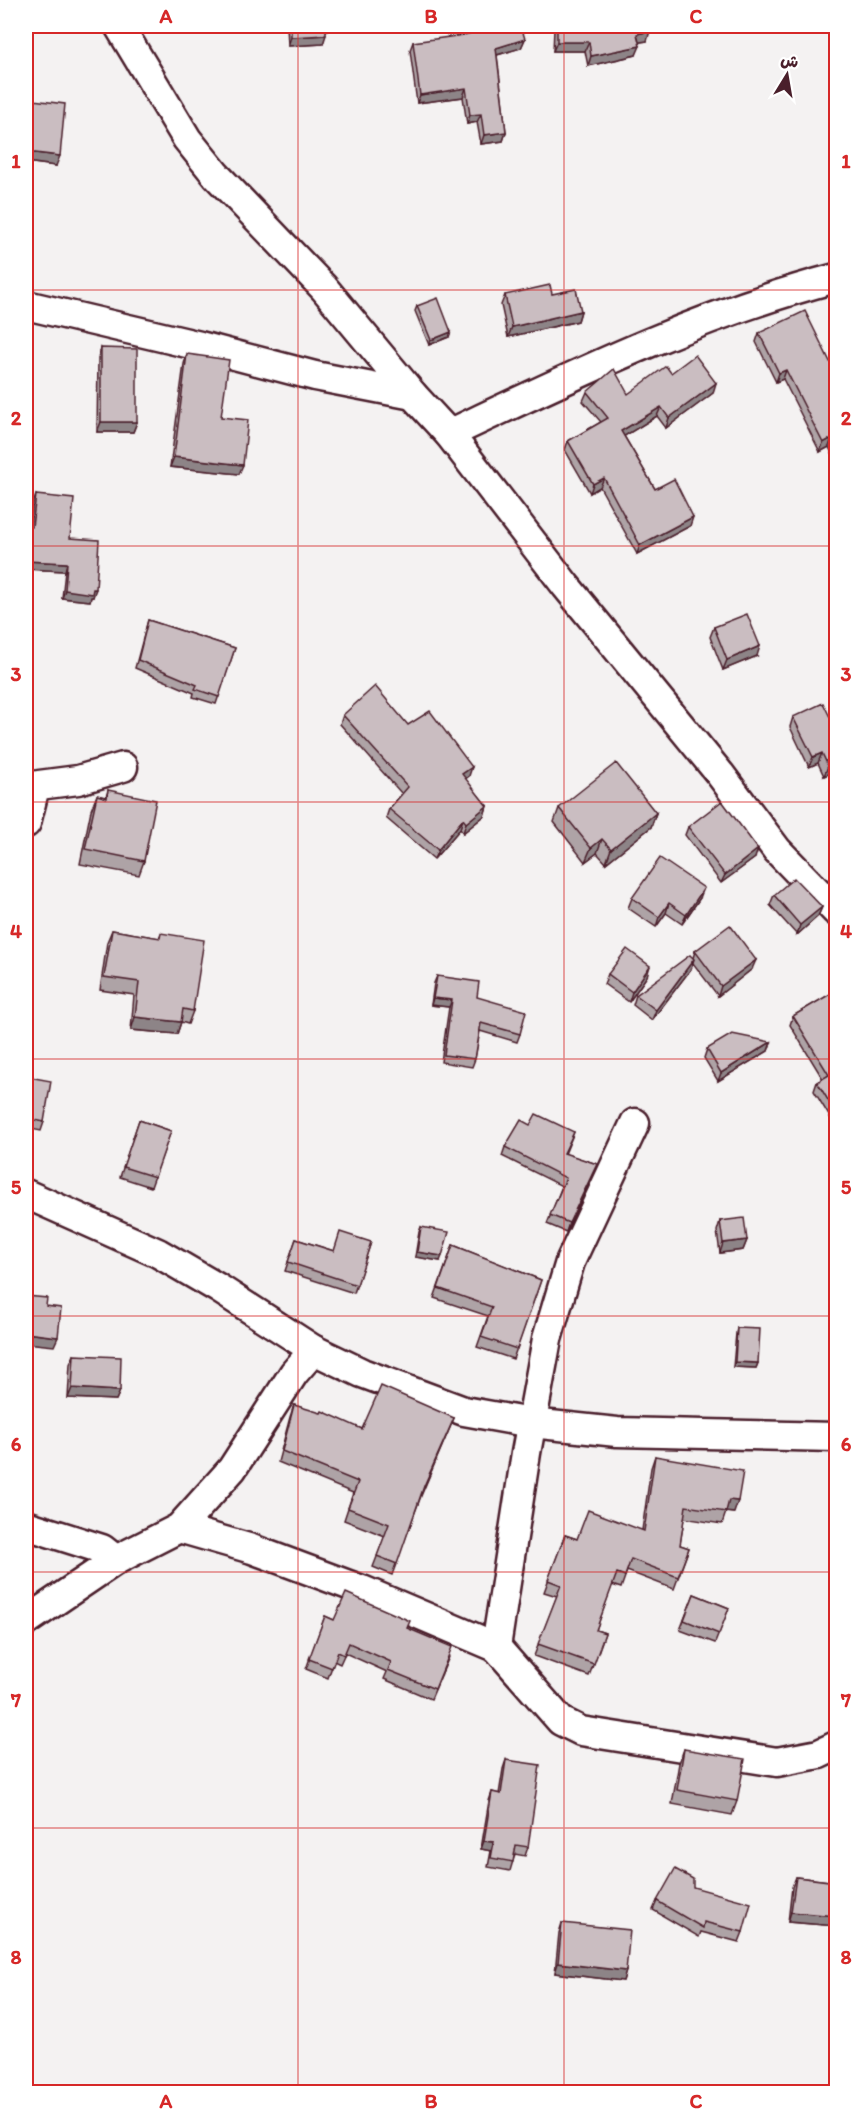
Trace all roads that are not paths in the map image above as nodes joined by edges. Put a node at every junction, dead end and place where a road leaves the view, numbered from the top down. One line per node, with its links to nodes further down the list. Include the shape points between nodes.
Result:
1 (119, 26): 4 (street, via 187,138 209,166 324,288)
2 (837, 278): 5 (street, via 744,306 555,384)
3 (26, 305): 4 (street, via 315,376)
4 (413, 395): 5 (street)
5 (449, 434): 8 (street, via 777,850)
6 (123, 767): 7 (street, via 78,780 39,785)
7 (26, 823)
8 (837, 911)
9 (635, 1123): 12 (street, via 570,1262 547,1339)
10 (26, 1194): 11 (street, via 158,1253)
11 (314, 1350): 12 (street, via 414,1394 464,1411); 15 (street, via 294,1373 232,1469)
12 (531, 1423): 13 (street, via 617,1432); 18 (street)
13 (837, 1437)
14 (26, 1525): 16 (street, via 102,1548)
15 (179, 1528): 16 (street); 18 (street, via 252,1549 363,1590)
16 (116, 1560): 17 (street)
17 (26, 1621)
18 (496, 1647): 19 (street, via 561,1721 581,1731 777,1762 819,1754)
19 (837, 1746)

